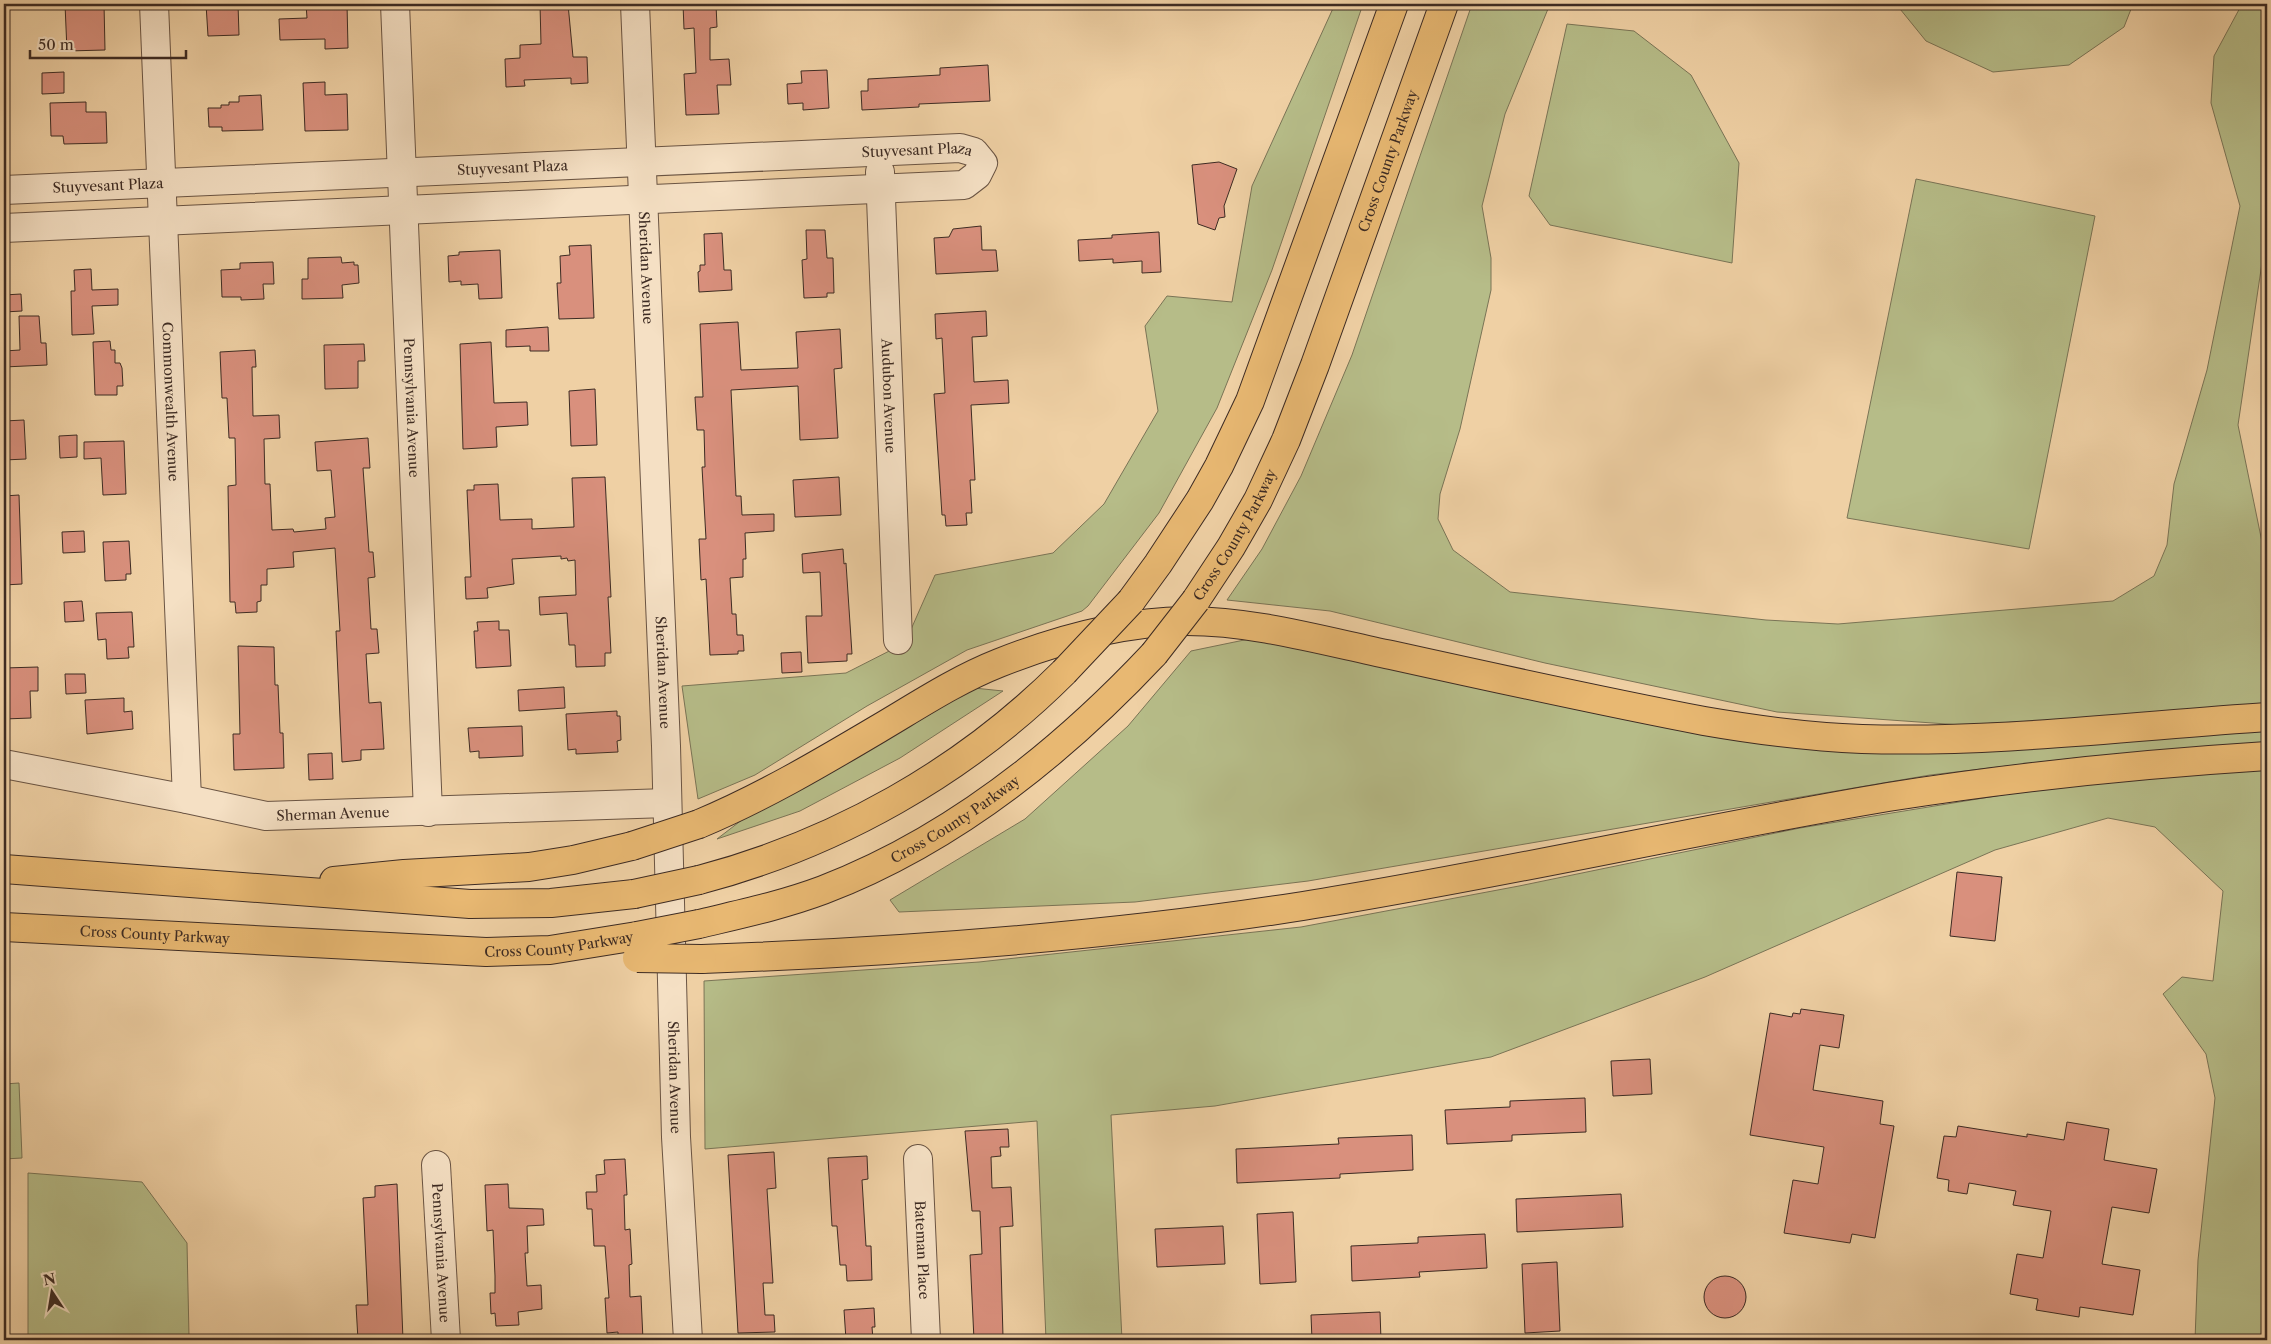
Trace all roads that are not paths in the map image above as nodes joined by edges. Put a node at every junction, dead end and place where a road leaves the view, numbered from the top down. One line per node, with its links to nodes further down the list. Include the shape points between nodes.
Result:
1 (154, 4): 9 (street, Commonwealth Avenue)
2 (395, 4): 8 (street, Pennsylvania Avenue)
3 (634, 4): 7 (street, Sheridan Avenue)
4 (1394, 4): 24 (highway, bridge, via 1250,400 1219,466 1200,500 1131,601 1064,672 1011,721 948,768 880,809 741,869 699,880 634,894 550,903 470,904)
5 (1444, 4): 26 (highway, Cross County Parkway, bridge, via 1286,440 1258,500 1231,547 1196,600 1154,654 1094,716 1041,761 979,807 897,856 822,890 757,911 699,924)
6 (879, 152): 7 (street, Stuyvesant Plaza); 10 (street, Audubon Avenue); 10 (street, Stuyvesant Plaza, via 960,148 974,152 983,163 977,175 964,185)
7 (640, 162): 8 (street, Stuyvesant Plaza); 12 (street, Sheridan Avenue)
8 (402, 172): 9 (street, Stuyvesant Plaza); 13 (street, Pennsylvania Avenue)
9 (162, 182): 11 (street, Stuyvesant Plaza); 14 (street, Commonwealth Avenue)
10 (880, 189): 12 (street, Stuyvesant Plaza); 16 (street, Audubon Avenue)
11 (4, 190)
12 (642, 200): 13 (street, Stuyvesant Plaza); 21 (street, Sheridan Avenue)
13 (405, 210): 14 (street, Stuyvesant Plaza); 22 (street, Pennsylvania Avenue)
14 (164, 220): 15 (street, Stuyvesant Plaza); 20 (street, Commonwealth Avenue)
15 (4, 228)
16 (898, 640)
17 (2267, 717): 24 (highway, bridge, via 1963,737 1832,737 1704,721 1288,633 1187,621 1154,623 1078,638 990,666 777,787 699,824 632,846 529,867 404,874)
18 (2267, 756): 26 (highway, bridge, via 2048,774 1891,797 1434,884 1222,917 953,944 702,959)
19 (4, 764): 20 (street, Sherman Avenue)
20 (187, 799): 22 (street, Sherman Avenue, via 266,816)
21 (667, 803): 22 (street, Sherman Avenue); 30 (street, Sheridan Avenue, via 676,1137)
22 (428, 812)
23 (4, 869): 24 (highway)
24 (270, 888)
25 (4, 926): 26 (highway, Cross County Parkway, via 506,952)
26 (637, 947)
27 (918, 1159): 31 (street, Bateman Place)
28 (436, 1165): 29 (street, Pennsylvania Avenue)
29 (446, 1340)
30 (688, 1340)
31 (926, 1340)

